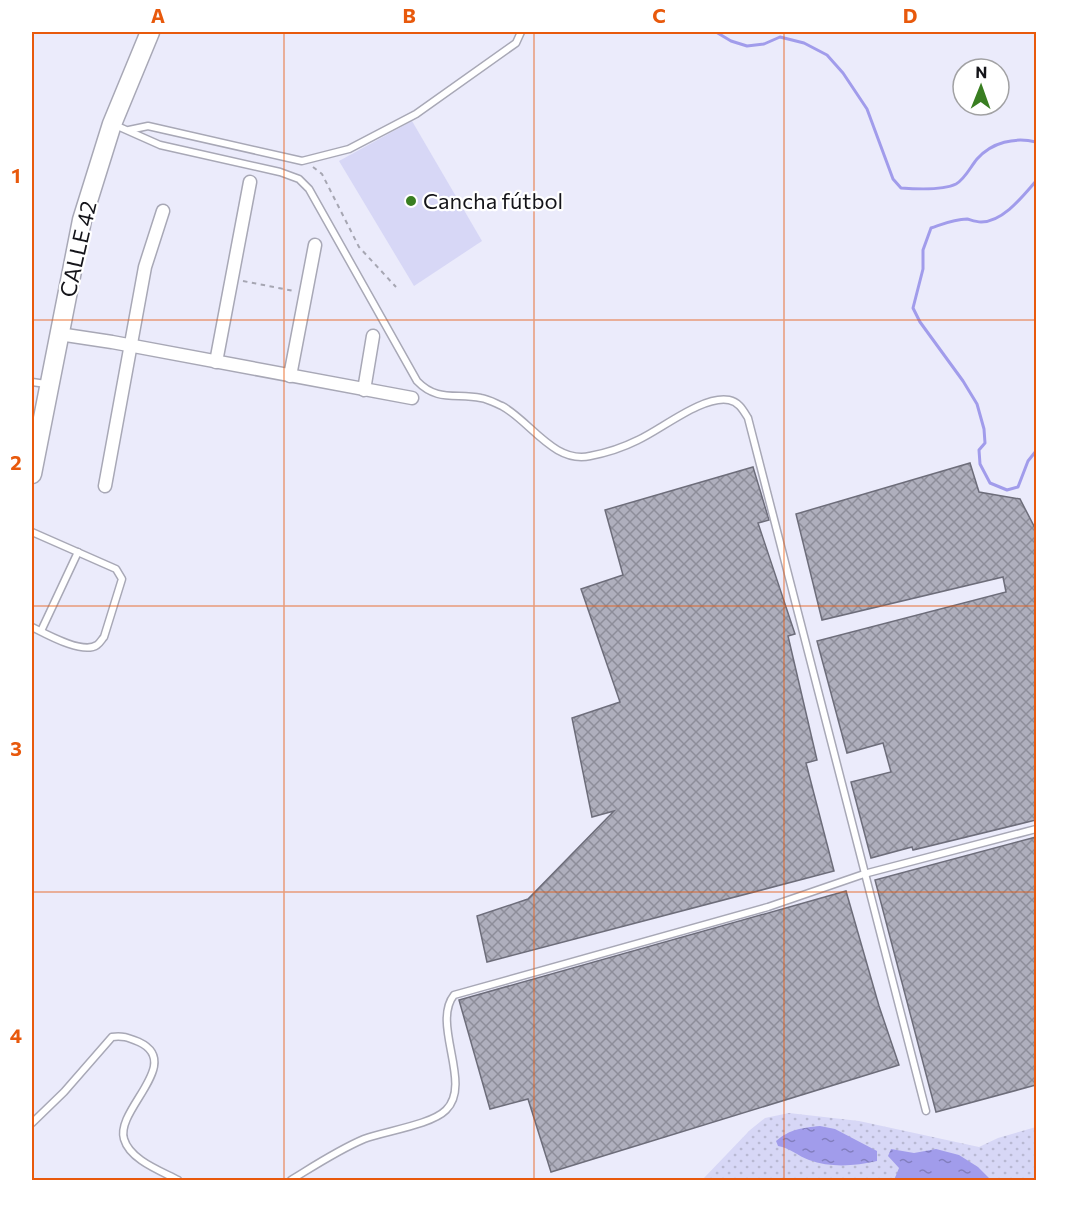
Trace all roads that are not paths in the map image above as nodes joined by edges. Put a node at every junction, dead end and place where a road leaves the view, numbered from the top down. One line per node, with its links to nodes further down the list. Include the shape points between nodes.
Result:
1 (150, 32): 3 (main road, CALLE 42)
2 (521, 32): 3 (lane, via 516,42 416,114 349,149 302,161 148,126)
3 (121, 127): 7 (main road, CALLE 42, via 82,220); 23 (lane, via 160,145 299,179 313,195 426,391 493,402 508,409 548,443 576,457 637,441 701,404 728,400 740,406 748,418)
4 (250, 182): 10 (street)
5 (163, 211): 9 (street, via 145,267)
6 (315, 245): 11 (street)
7 (59, 334): 9 (street); 13 (main road, CALLE 42)
8 (373, 336): 14 (street)
9 (131, 346): 10 (street); 17 (street)
10 (216, 362): 11 (street)
11 (290, 376): 14 (street)
12 (32, 382): 13 (lane)
13 (50, 385): 16 (main road, CALLE 42)
14 (364, 390): 15 (street)
15 (412, 398)
16 (32, 474)
17 (105, 486)
18 (32, 532): 19 (lane)
19 (78, 552): 21 (lane); 21 (lane, via 116,569 122,579 104,637 89,648)
20 (32, 627): 21 (lane)
21 (40, 632)
22 (1036, 829): 23 (lane)
23 (864, 874): 24 (lane); 27 (lane, via 768,908 454,995 448,1003 447,1016 455,1092 445,1112 360,1141)
24 (926, 1111)
25 (32, 1123): 26 (lane, via 112,1037 129,1037 146,1045 155,1064 126,1122 123,1137 134,1155)
26 (178, 1180)
27 (291, 1180)

